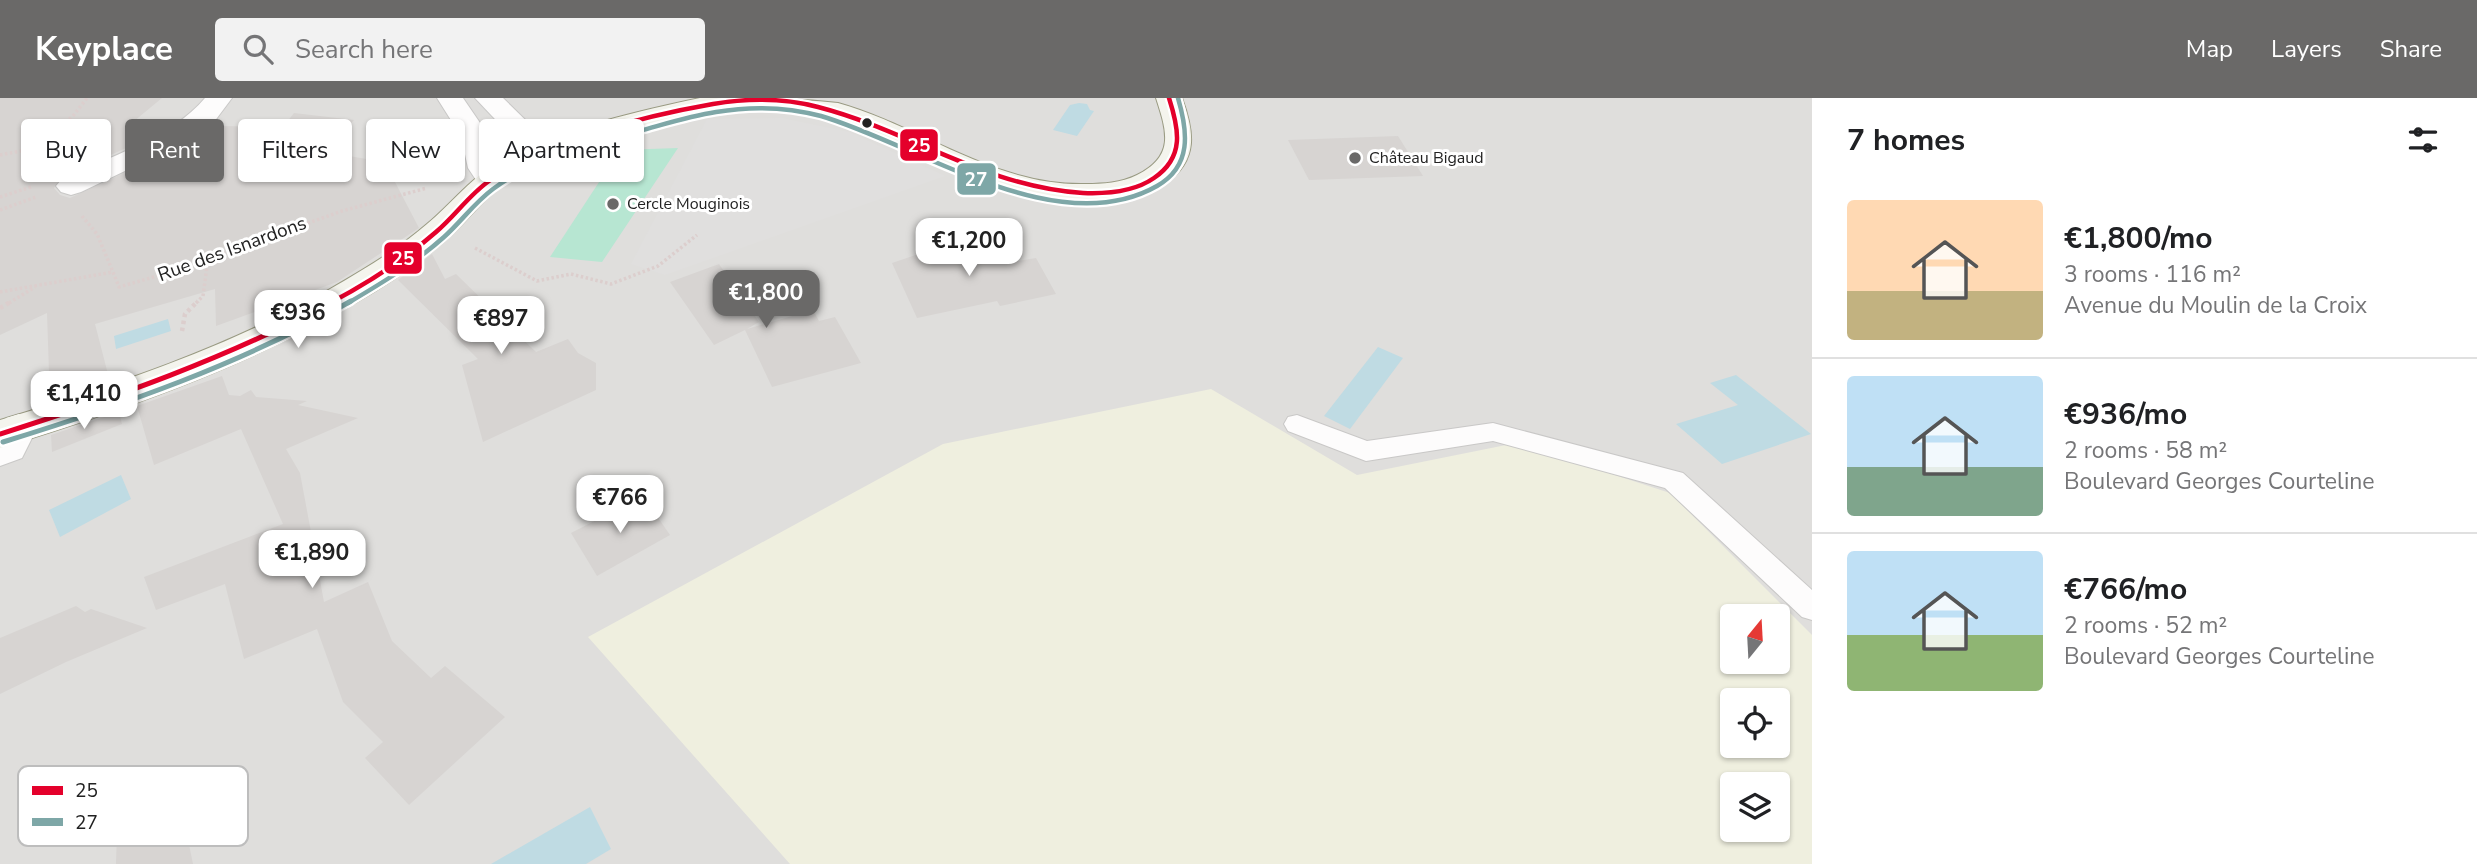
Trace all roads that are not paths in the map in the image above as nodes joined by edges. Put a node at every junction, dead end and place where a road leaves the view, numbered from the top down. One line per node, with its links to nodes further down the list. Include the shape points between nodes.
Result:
1 (184, 98): 6 (street)
2 (219, 98): 7 (street)
3 (450, 98): 12 (street, via 475,136 482,168)
4 (488, 98): 8 (street)
5 (1169, 98): 9 (street, via 1182,135 1167,170 1149,182 1117,191 1077,195 1030,190 989,178 827,109 765,100 716,103)
6 (172, 119)
7 (202, 119)
8 (509, 119)
9 (644, 121)
10 (125, 165): 13 (street)
11 (491, 182): 12 (street)
12 (480, 189): 15 (street, via 440,229 337,299 257,341)
13 (72, 197)
14 (1297, 424): 16 (lane, via 1366,450 1493,432 1674,480)
15 (6, 438)
16 (1812, 608)

